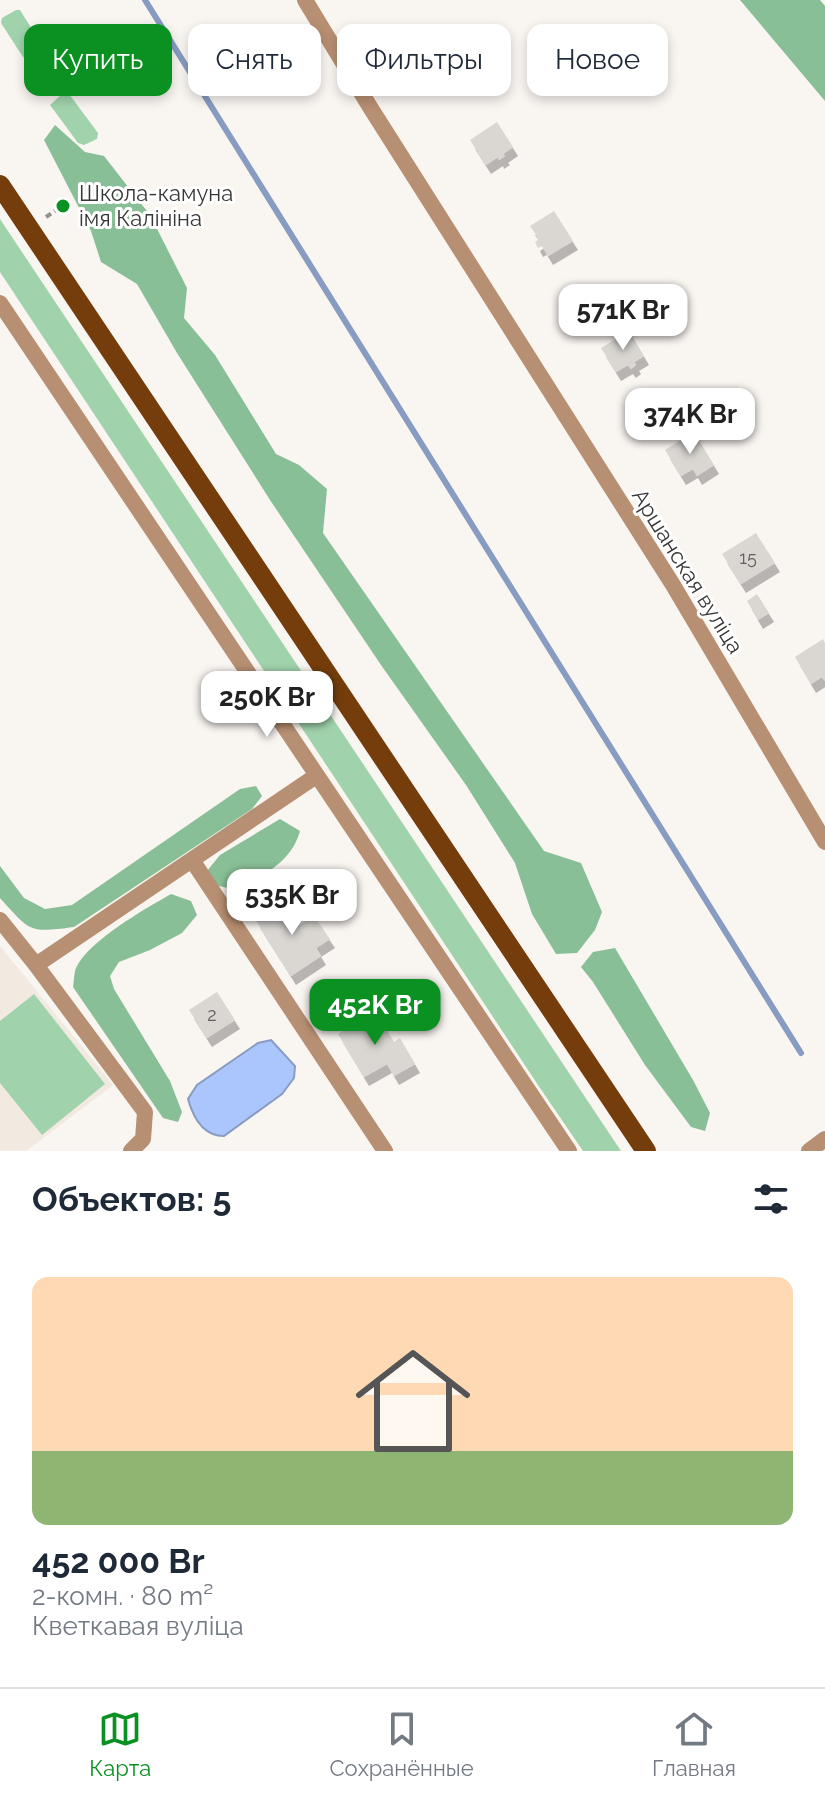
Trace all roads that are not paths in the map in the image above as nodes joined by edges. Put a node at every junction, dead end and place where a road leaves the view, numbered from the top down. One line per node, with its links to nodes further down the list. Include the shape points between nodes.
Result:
1 (305, 0): 5 (street, Аршанская вуліца, via 673,585)
2 (0, 185): 13 (main road)
3 (0, 303): 4 (street)
4 (316, 776): 6 (street); 12 (street)
5 (825, 842)
6 (192, 860): 8 (street); 11 (street)
7 (0, 920): 8 (street)
8 (36, 965): 10 (street, via 145,1112 143,1139)
9 (825, 1139): 14 (street)
10 (131, 1151)
11 (385, 1151)
12 (569, 1151)
13 (646, 1151)
14 (809, 1151)

